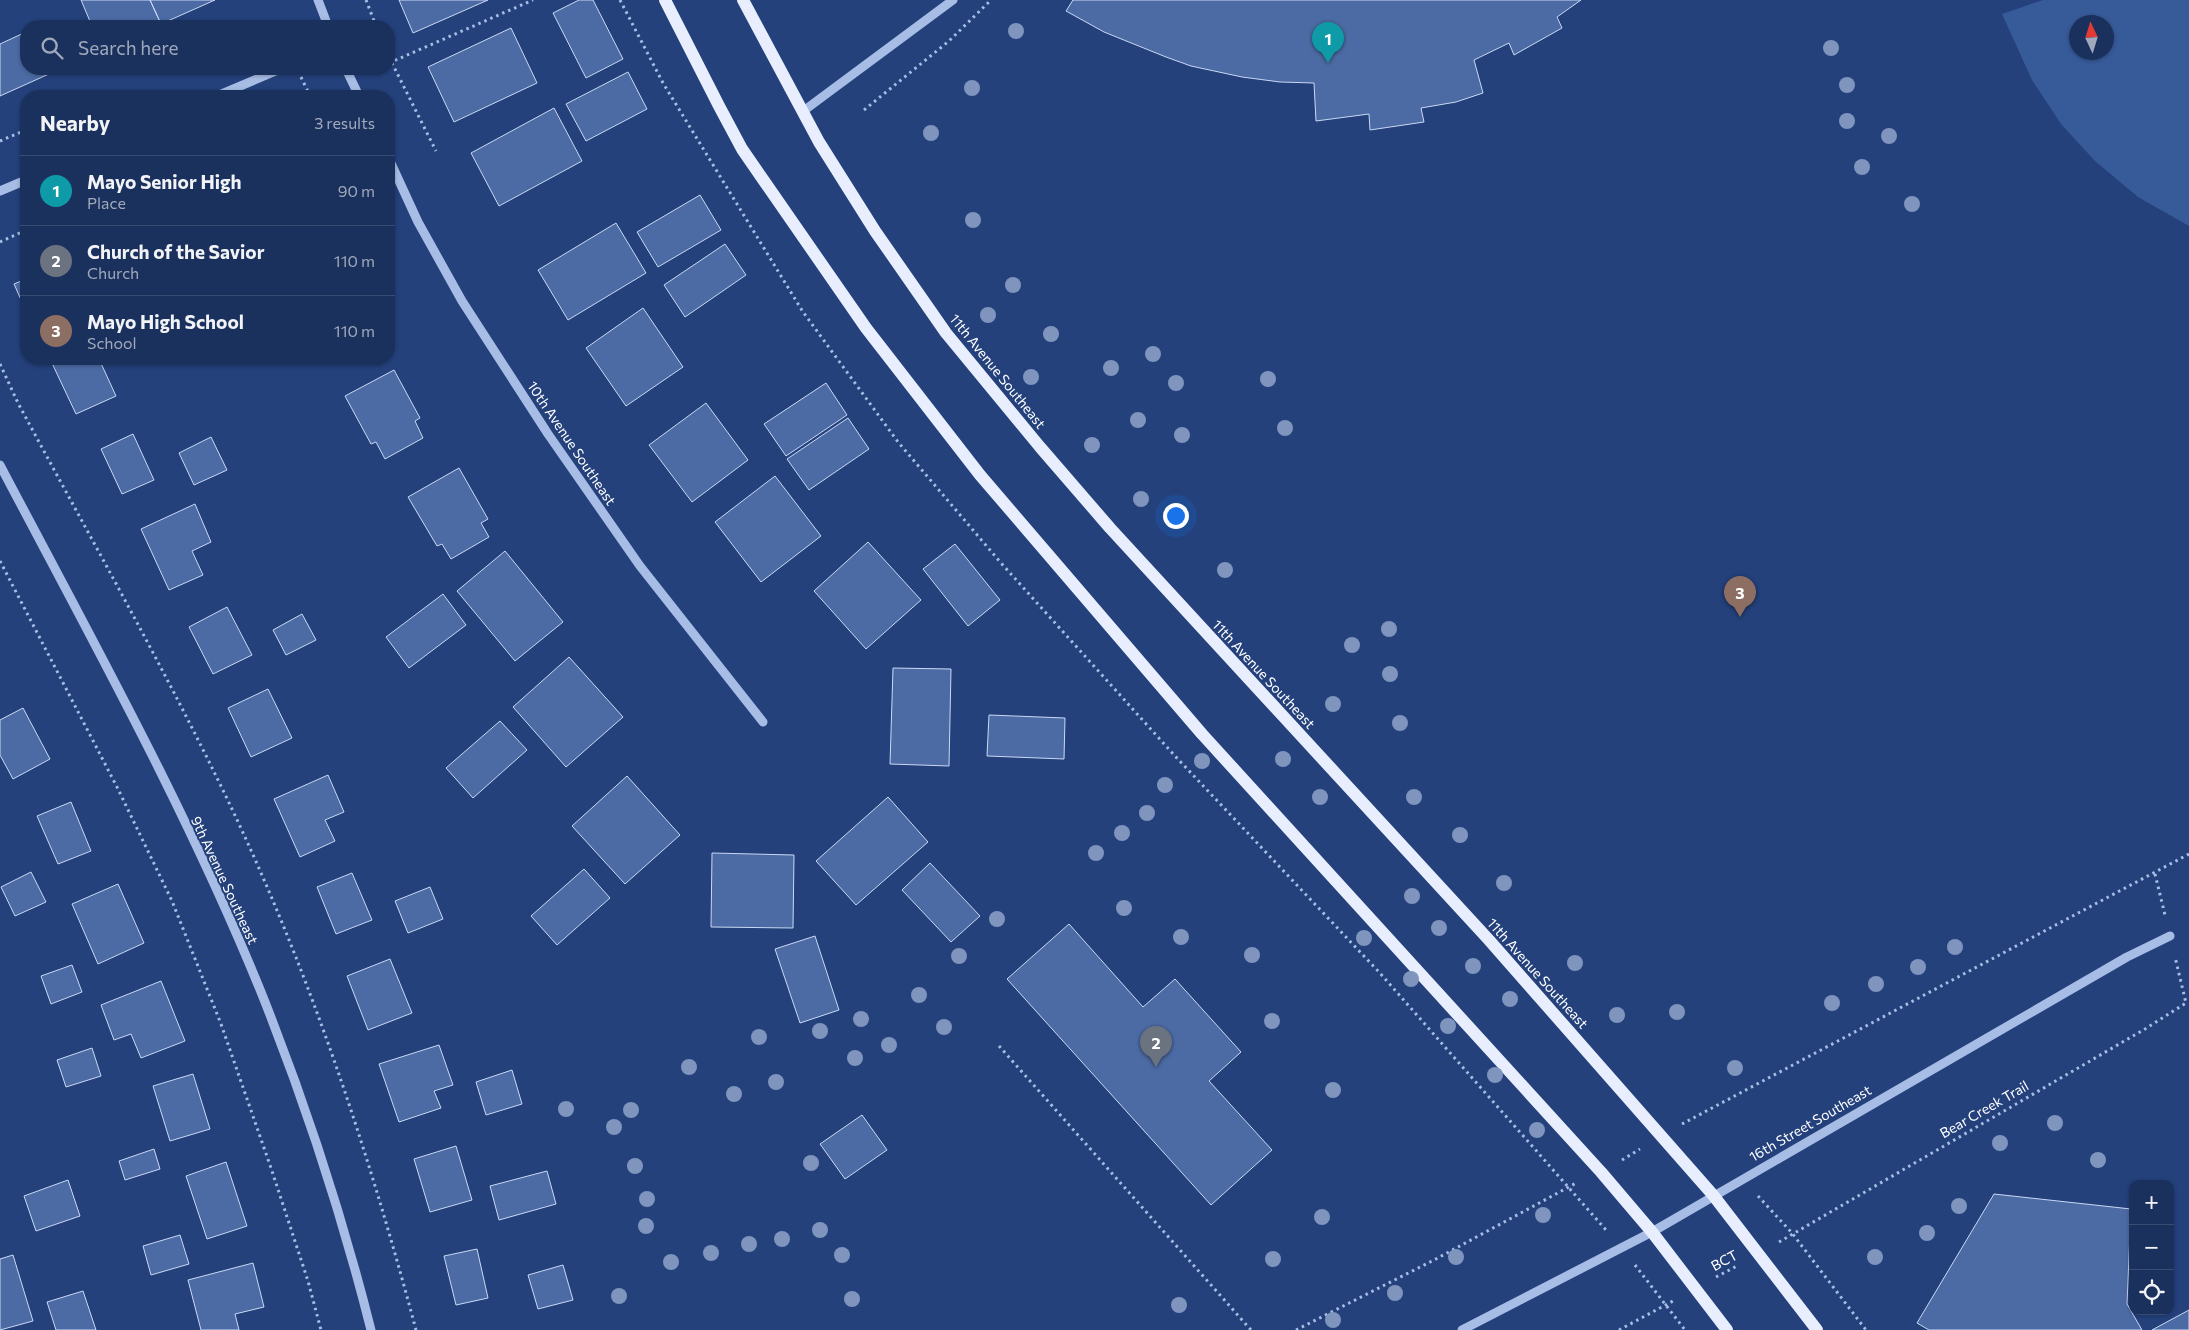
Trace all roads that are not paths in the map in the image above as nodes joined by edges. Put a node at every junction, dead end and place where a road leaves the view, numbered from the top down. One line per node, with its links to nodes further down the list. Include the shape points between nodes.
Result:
1 (318, 0): 5 (street)
2 (665, 0): 18 (main road, via 724,115 762,178 866,328 980,474 1202,734)
3 (743, 0): 10 (main road, 11th Avenue Southeast)
4 (953, 0): 10 (street)
5 (326, 20)
6 (266, 75): 8 (street)
7 (349, 75): 9 (street)
8 (231, 90)
9 (356, 90)
10 (802, 112): 17 (main road, 11th Avenue Southeast, via 875,232 946,333 1040,447 1123,542 1489,940)
11 (395, 172): 15 (street, 10th Avenue Southeast, via 418,222 462,301 548,434 640,566)
12 (20, 183): 13 (street)
13 (0, 191)
14 (0, 464): 19 (street, 9th Avenue Southeast, via 133,718 205,866 260,991 327,1176)
15 (763, 722)
16 (2170, 936): 17 (street, 16th Street Southeast, via 2118,962)
17 (1714, 1195): 18 (street, 16th Street Southeast); 22 (main road, 11th Avenue Southeast)
18 (1652, 1232): 20 (street, 16th Street Southeast); 21 (main road)
19 (371, 1330)
20 (1462, 1330)
21 (1727, 1330)
22 (1817, 1330)

